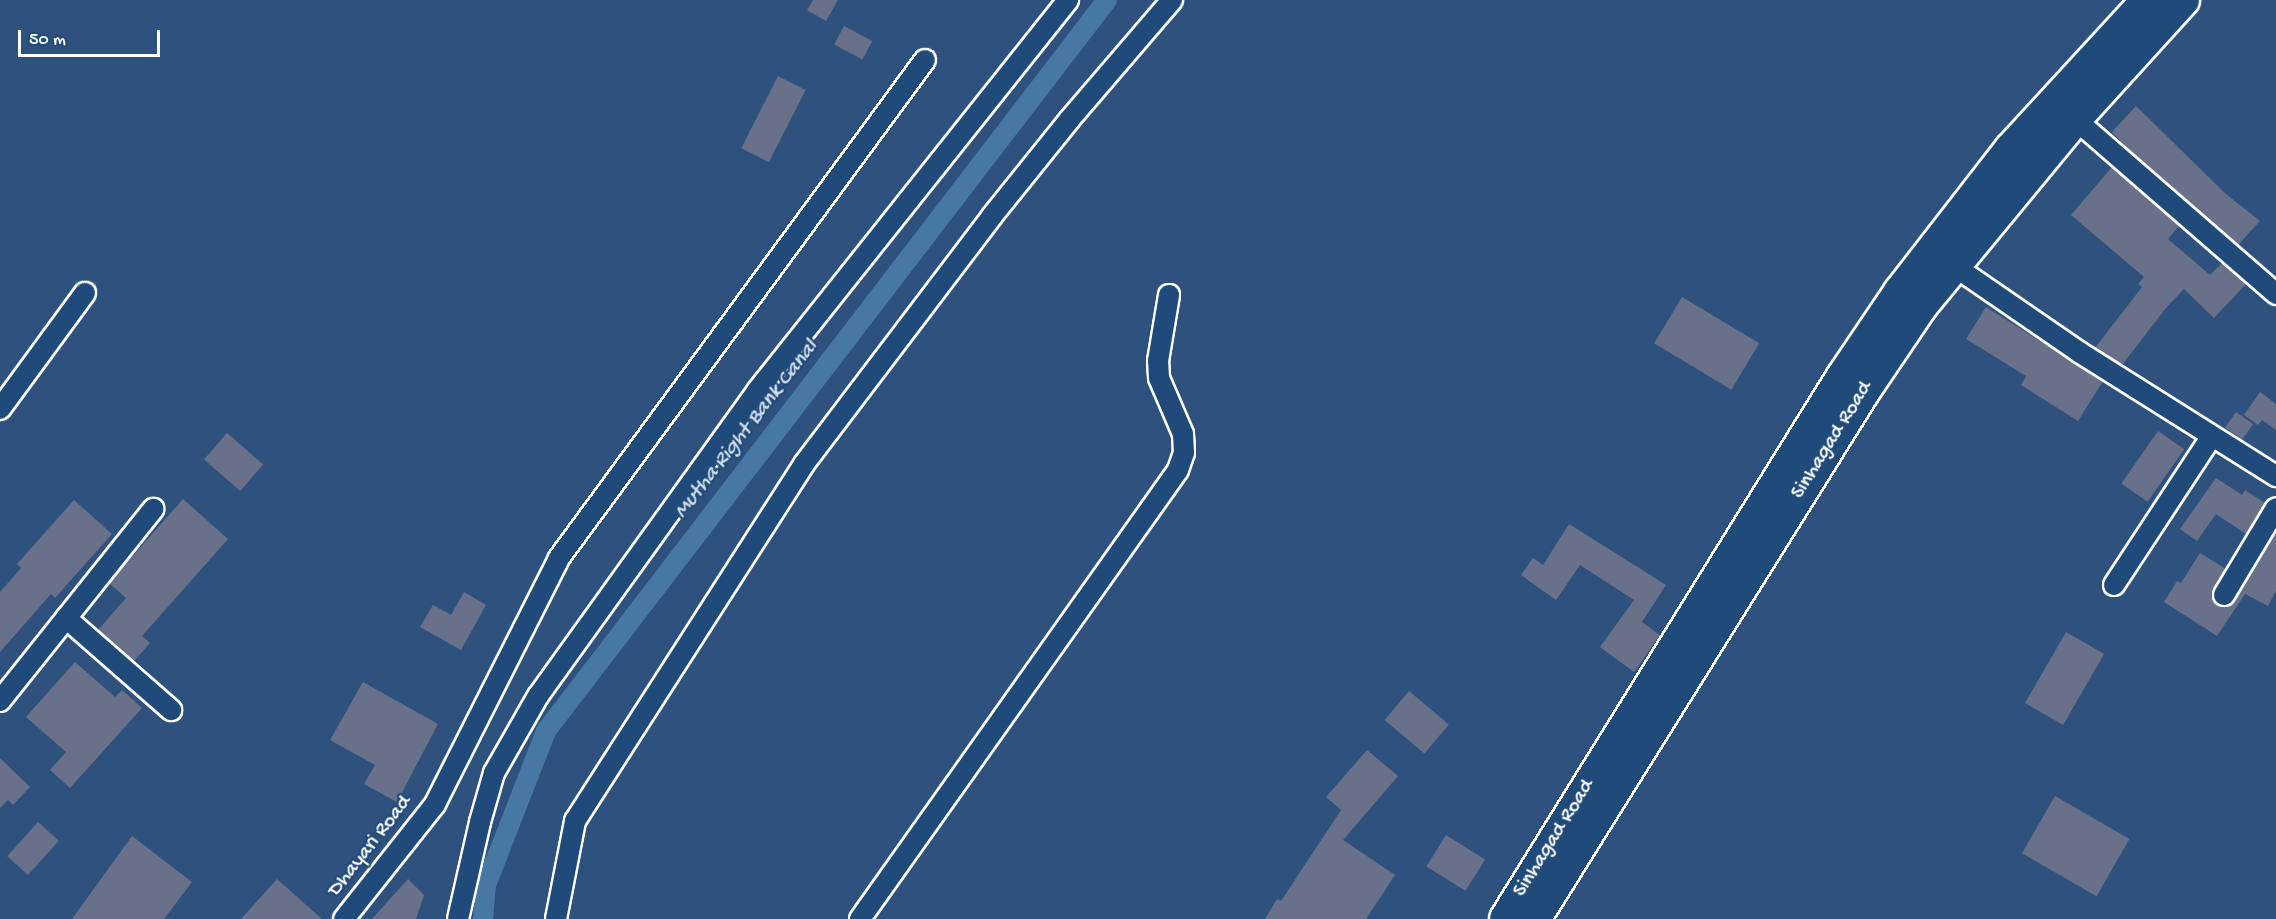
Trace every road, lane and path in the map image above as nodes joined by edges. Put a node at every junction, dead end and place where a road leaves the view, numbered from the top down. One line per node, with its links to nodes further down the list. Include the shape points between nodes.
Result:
1 (1068, 0): 24 (street, via 758,391 538,696 494,773)
2 (1172, 0): 25 (street, via 992,216 804,464 575,821)
3 (2148, 0): 11 (main road, Sinhagad Road, via 2012,149 1954,220 1900,292)
4 (2179, 1): 6 (main road, Sinhagad Road)
5 (925, 60): 23 (street, Dhayari Road, via 559,558 435,804)
6 (2075, 119): 7 (main road, Sinhagad Road); 9 (street)
7 (1954, 266): 11 (main road, Sinhagad Road); 13 (street, via 2079,352)
8 (85, 293): 12 (street)
9 (2276, 294)
10 (1169, 295): 26 (street, via 1158,361 1160,378 1183,434 1184,453 1178,470)
11 (1853, 385): 22 (main road, Sinhagad Road)
12 (0, 408)
13 (2212, 436): 14 (street); 17 (street)
14 (2276, 476)
15 (2276, 508): 18 (street)
16 (153, 509): 19 (street)
17 (2114, 585)
18 (2224, 595)
19 (66, 618): 20 (street); 21 (street)
20 (0, 701)
21 (171, 710)
22 (1580, 823): 27 (main road, Sinhagad Road); 28 (main road, Sinhagad Road)
23 (344, 919)
24 (458, 919)
25 (556, 919)
26 (860, 919)
27 (1506, 919)
28 (1534, 919)

